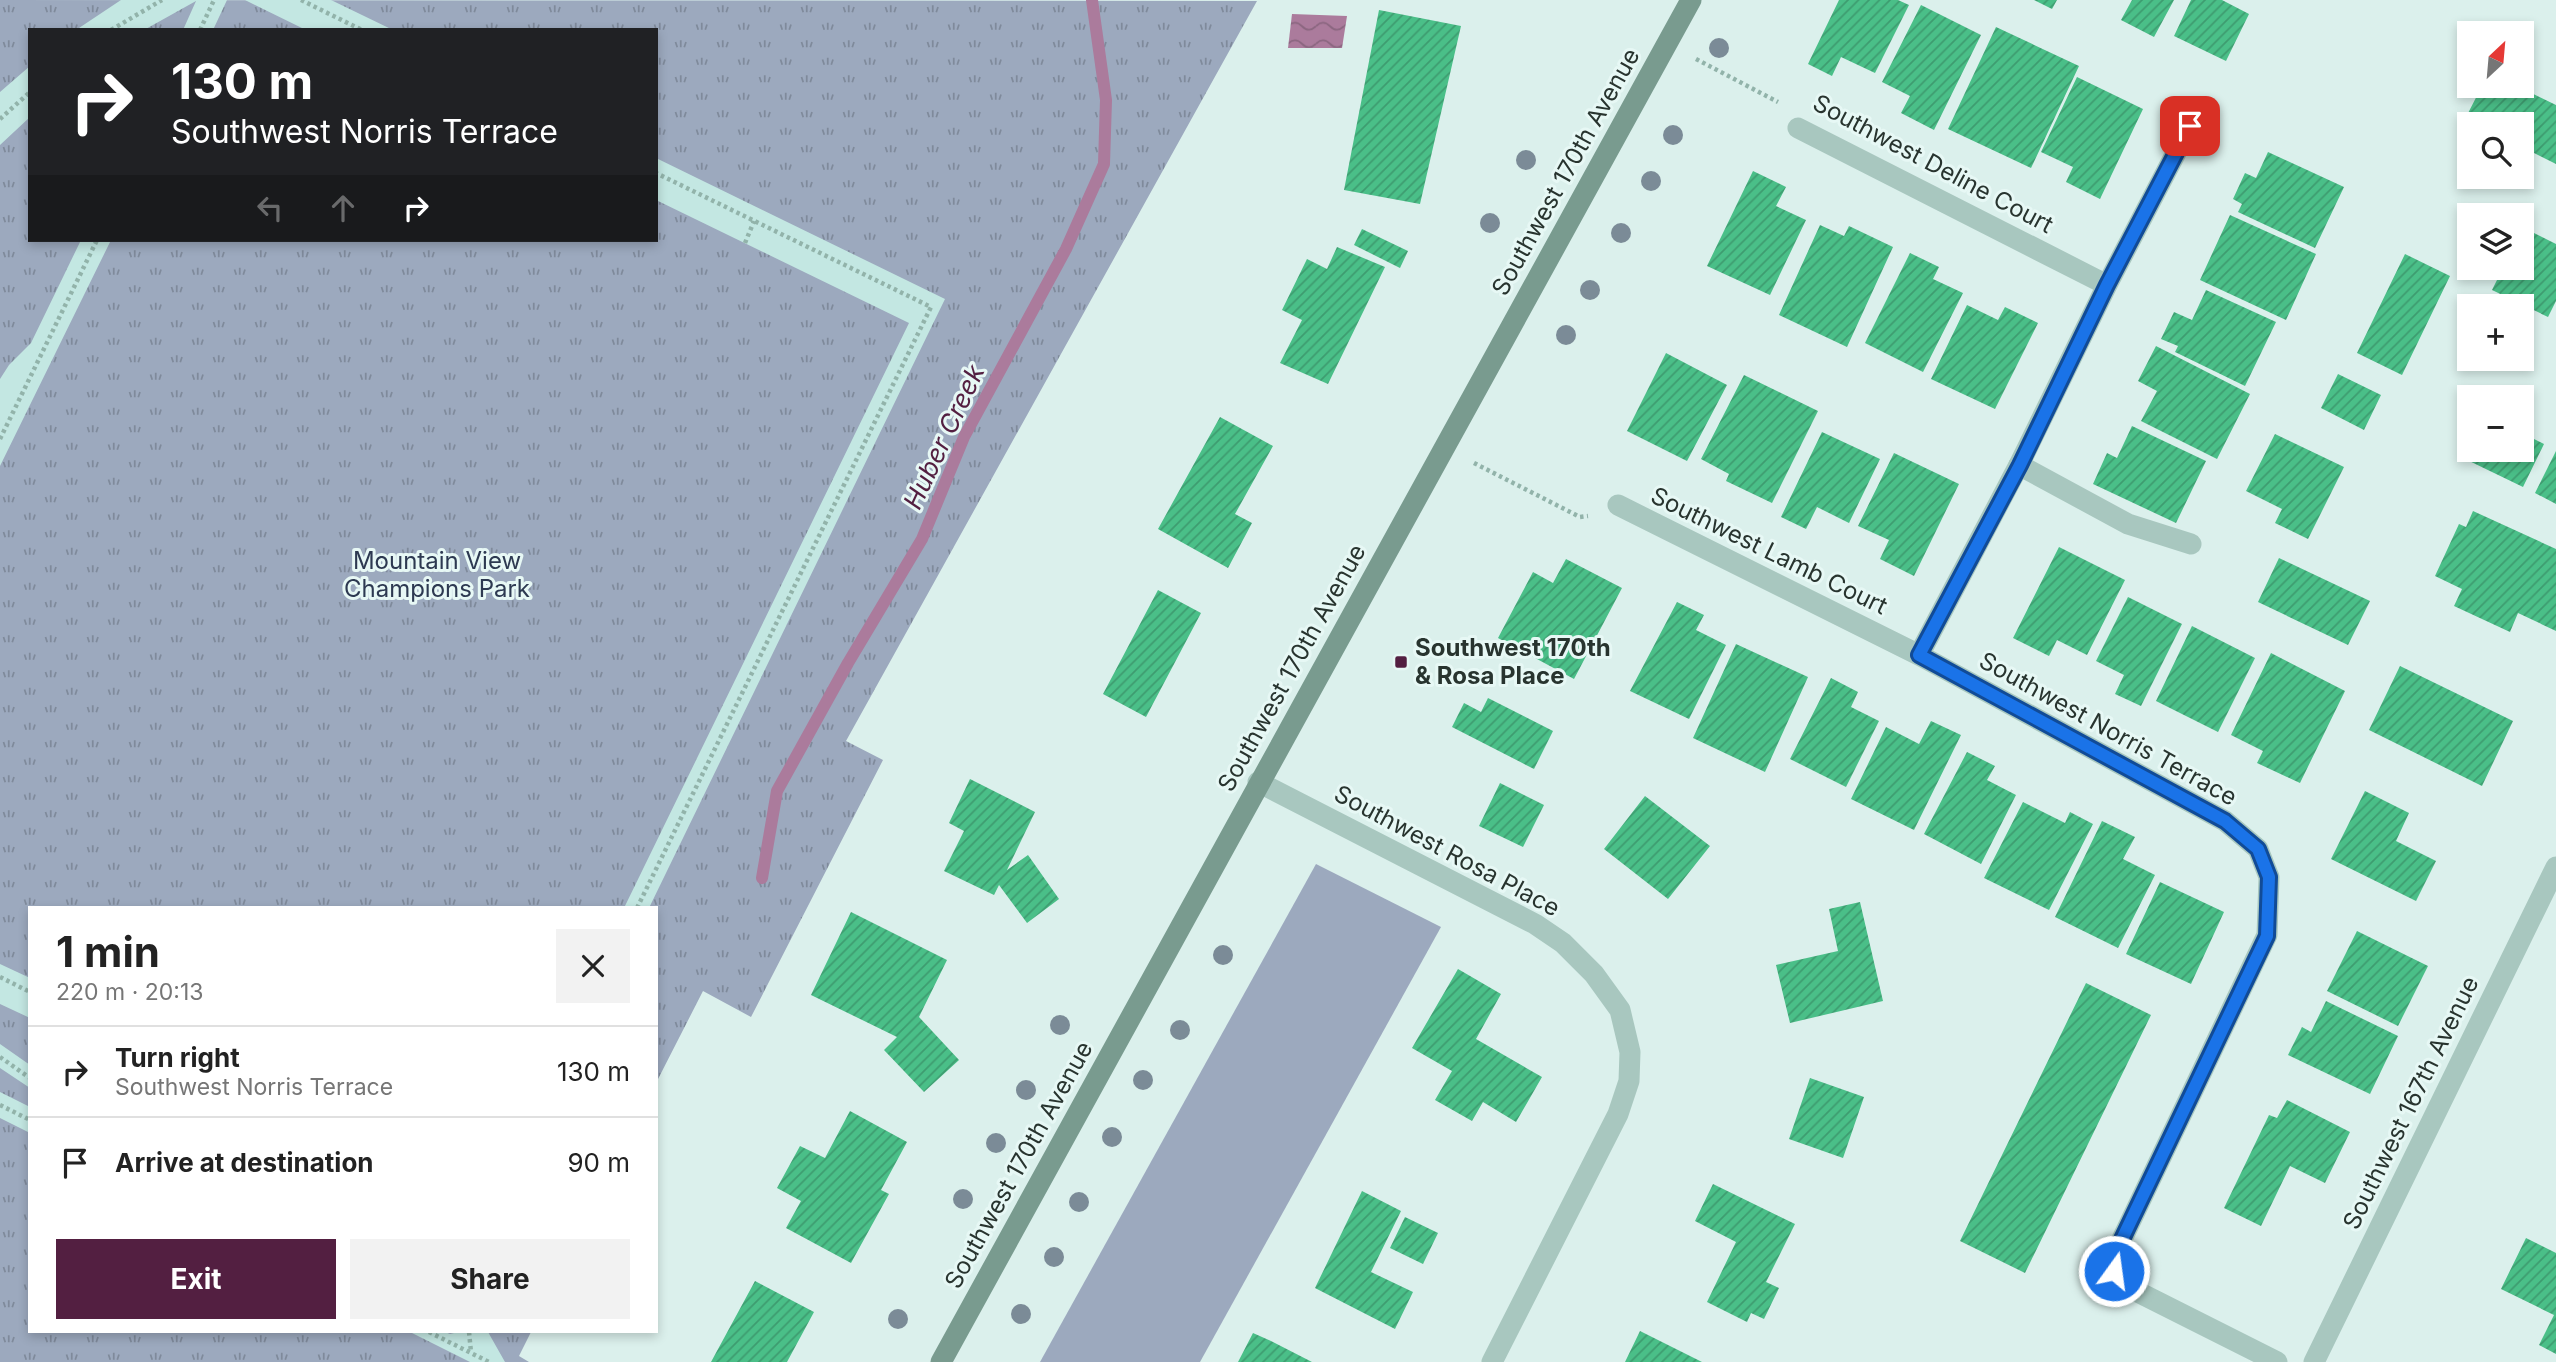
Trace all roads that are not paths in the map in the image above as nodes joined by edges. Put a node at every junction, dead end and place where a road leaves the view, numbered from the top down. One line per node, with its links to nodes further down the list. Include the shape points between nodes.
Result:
1 (1691, 0): 9 (main road, Southwest 170th Avenue)
2 (2190, 126): 4 (street)
3 (1798, 128): 4 (street, Southwest Deline Court)
4 (2107, 285): 5 (street)
5 (2020, 465): 7 (street, via 2128,524); 8 (street)
6 (1618, 505): 8 (street, Southwest Lamb Court)
7 (2191, 544)
8 (1919, 655): 13 (street, Southwest Norris Terrace, via 2225,821 2258,849 2269,877 2267,936 2114,1256 2114,1271 2124,1285)
9 (1258, 782): 11 (main road, Southwest 170th Avenue); 12 (street, Southwest Rosa Place, via 1535,924 1563,943 1594,974 1620,1010 1630,1052 1629,1081 1618,1114)
10 (2556, 867): 14 (street, Southwest 167th Avenue)
11 (941, 1362)
12 (1492, 1362)
13 (2277, 1362)
14 (2314, 1362)

